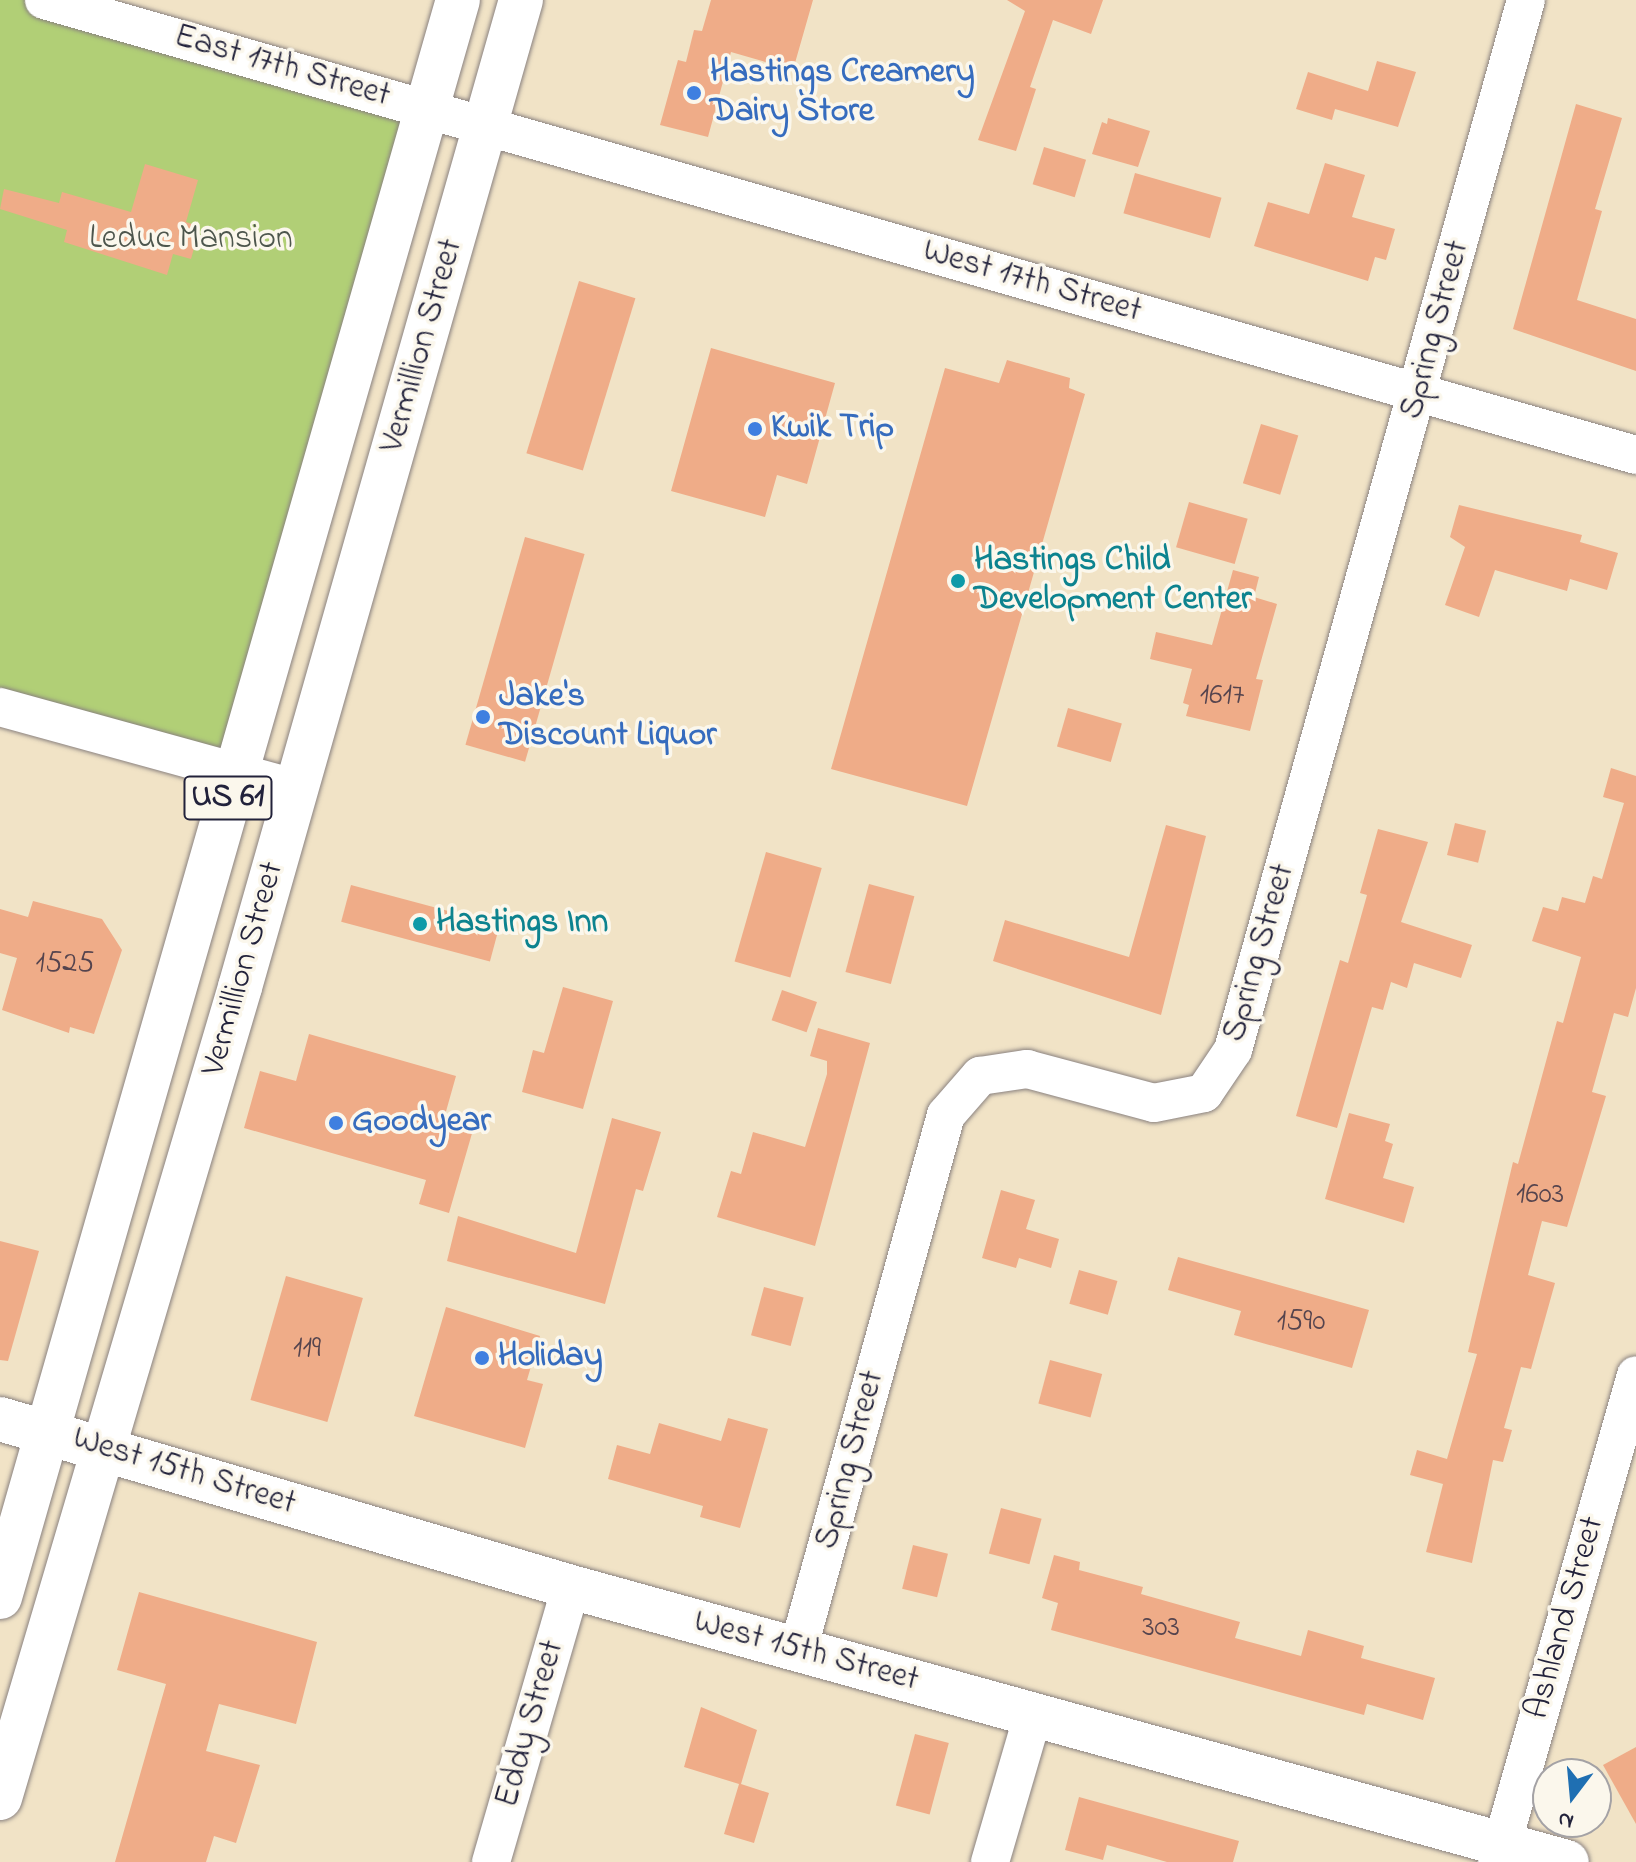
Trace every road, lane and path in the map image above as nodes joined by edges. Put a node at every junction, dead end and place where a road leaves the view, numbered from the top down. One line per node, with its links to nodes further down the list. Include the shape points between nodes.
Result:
1 (44, 0): 5 (street, East 17th Street)
2 (458, 0): 5 (main road, Vermillion Street / US 61)
3 (521, 0): 6 (main road, Vermillion Street / US 61)
4 (1526, 0): 7 (street, Spring Street)
5 (427, 108): 6 (street, West 17th Street); 10 (main road, Vermillion Street / US 61)
6 (486, 125): 7 (street, West 17th Street); 11 (main road, Vermillion Street / US 61)
7 (1419, 393): 8 (street, West 17th Street); 18 (street, Spring Street, via 1233,1050 1204,1093 1154,1103 1027,1069 980,1076 946,1115)
8 (1636, 455)
9 (0, 707): 10 (street)
10 (235, 774): 11 (street); 14 (main road, Vermillion Street / US 61)
11 (295, 788): 15 (main road, Vermillion Street / US 61)
12 (1636, 1375): 21 (street, Ashland Street)
13 (0, 1419): 14 (main road, West 15th Street)
14 (48, 1432): 15 (main road, West 15th Street); 17 (main road, Vermillion Street / US 61)
15 (102, 1448): 16 (main road, West 15th Street); 20 (main road, Vermillion Street / US 61)
16 (571, 1587): 18 (main road, West 15th Street); 22 (street, Eddy Street)
17 (0, 1597)
18 (798, 1650): 19 (main road, West 15th Street)
19 (1033, 1715): 21 (main road, West 15th Street); 23 (street)
20 (0, 1798)
21 (1499, 1853): 24 (main road, West 15th Street)
22 (491, 1862)
23 (990, 1862)
24 (1567, 1862)

